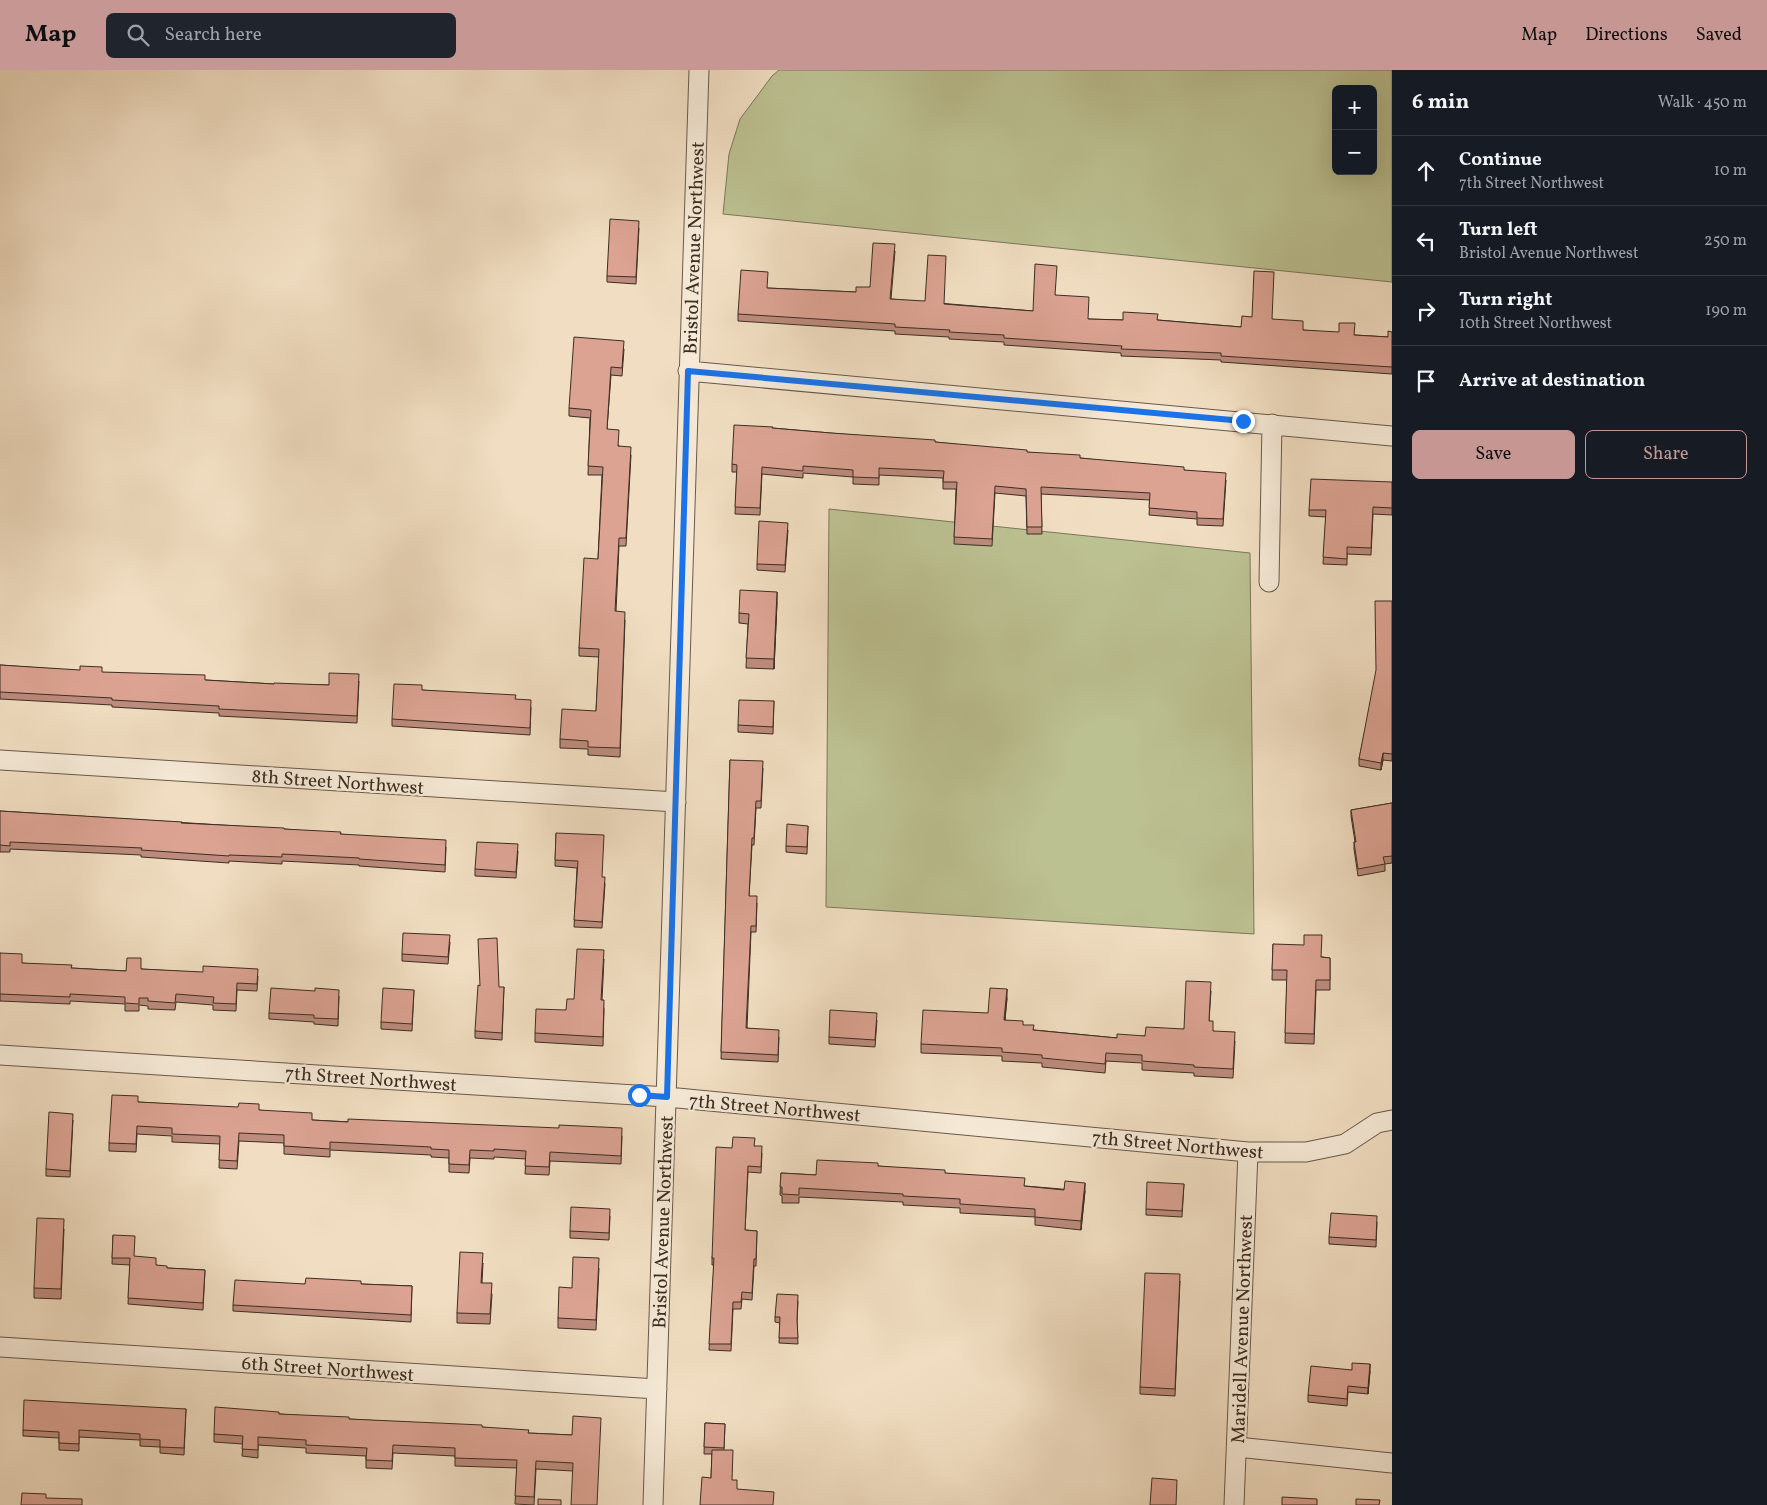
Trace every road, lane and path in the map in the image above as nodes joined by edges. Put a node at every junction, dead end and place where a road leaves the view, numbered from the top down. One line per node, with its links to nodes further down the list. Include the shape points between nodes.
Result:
1 (699, 70): 2 (street, Bristol Avenue Northwest)
2 (688, 371): 3 (street); 7 (street, Bristol Avenue Northwest)
3 (1272, 424): 4 (street); 5 (street)
4 (1392, 436)
5 (1269, 582)
6 (0, 760): 7 (street, 8th Street Northwest)
7 (676, 802): 9 (street, Bristol Avenue Northwest)
8 (0, 1055): 9 (street, 7th Street Northwest)
9 (667, 1097): 11 (street, 7th Street Northwest); 13 (street, Bristol Avenue Northwest)
10 (1392, 1120): 11 (street, 7th Street Northwest, via 1377,1123 1345,1144 1306,1152)
11 (1248, 1152): 14 (street, Maridell Avenue Northwest)
12 (0, 1347): 13 (street, 6th Street Northwest)
13 (657, 1389): 16 (street, Bristol Avenue Northwest)
14 (1236, 1448): 15 (street); 17 (street, Maridell Avenue Northwest)
15 (1392, 1462)
16 (653, 1505)
17 (1234, 1505)

